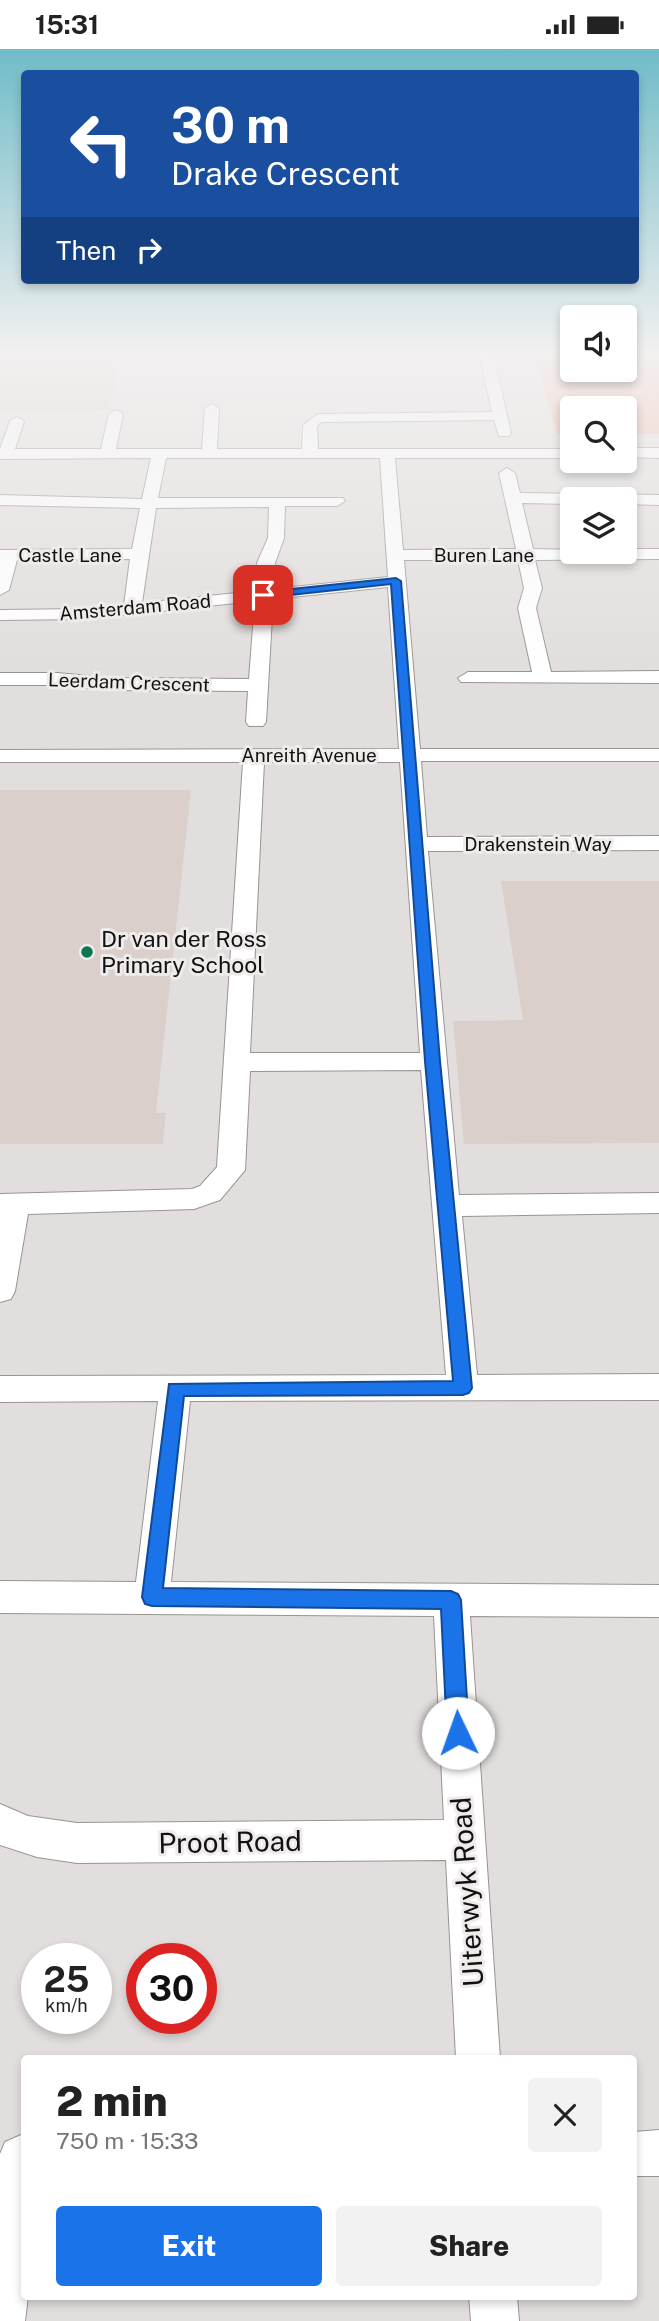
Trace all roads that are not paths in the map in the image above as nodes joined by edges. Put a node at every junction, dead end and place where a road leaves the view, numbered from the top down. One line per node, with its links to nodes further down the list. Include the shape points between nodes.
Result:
1 (159, 455): 9 (street)
2 (387, 455): 12 (street)
3 (507, 473): 4 (street)
4 (513, 498): 6 (street); 13 (street)
5 (0, 500): 9 (street)
6 (659, 500)
7 (278, 501): 8 (street); 9 (street); 17 (street, via 276,538 267,556)
8 (337, 501)
9 (150, 503): 10 (street)
10 (139, 554): 11 (street, Castle Lane); 18 (street)
11 (5, 555): 16 (street)
12 (394, 555): 13 (street, Buren Lane); 15 (street)
13 (525, 555): 14 (street, Buren Lane); 21 (street, via 533,588 527,608)
14 (656, 559)
15 (396, 581): 17 (street, Amsterdam Road); 27 (street)
16 (0, 590)
17 (263, 595): 18 (street, Amsterdam Road); 24 (street)
18 (132, 609): 19 (street, Amsterdam Road)
19 (0, 615)
20 (468, 677): 21 (street)
21 (543, 677): 22 (street)
22 (659, 677)
23 (0, 679): 24 (street, Leerdam Crescent)
24 (258, 685): 25 (street)
25 (256, 722)
26 (254, 755): 27 (street, Anreith Avenue); 29 (street, Anreith Avenue); 33 (street)
27 (409, 755): 28 (street, Anreith Avenue); 31 (street)
28 (659, 755)
29 (0, 756)
30 (659, 843): 31 (street, Drakenstein Way)
31 (416, 844): 32 (street)
32 (433, 1061): 33 (street); 36 (street)
33 (236, 1062): 35 (street, via 231,1170 210,1193 173,1202)
34 (659, 1203): 36 (street)
35 (8, 1204): 37 (street)
36 (445, 1206): 39 (street)
37 (0, 1291)
38 (659, 1387): 39 (street)
39 (463, 1388): 41 (street)
40 (0, 1389): 41 (street)
41 (175, 1389): 43 (street)
42 (0, 1597): 43 (street)
43 (152, 1597): 44 (street)
44 (451, 1600): 45 (street); 47 (street, Uiterwyk Road)
45 (659, 1601)
46 (0, 1824): 47 (street, Proot Road, via 44,1840 77,1843)
47 (464, 1839): 48 (street, Uiterwyk Road)
48 (478, 2055)
49 (659, 2153): 50 (street)
50 (637, 2154)
51 (15, 2157): 53 (street)
52 (493, 2300): 54 (street)
53 (1, 2321)
54 (495, 2321)

